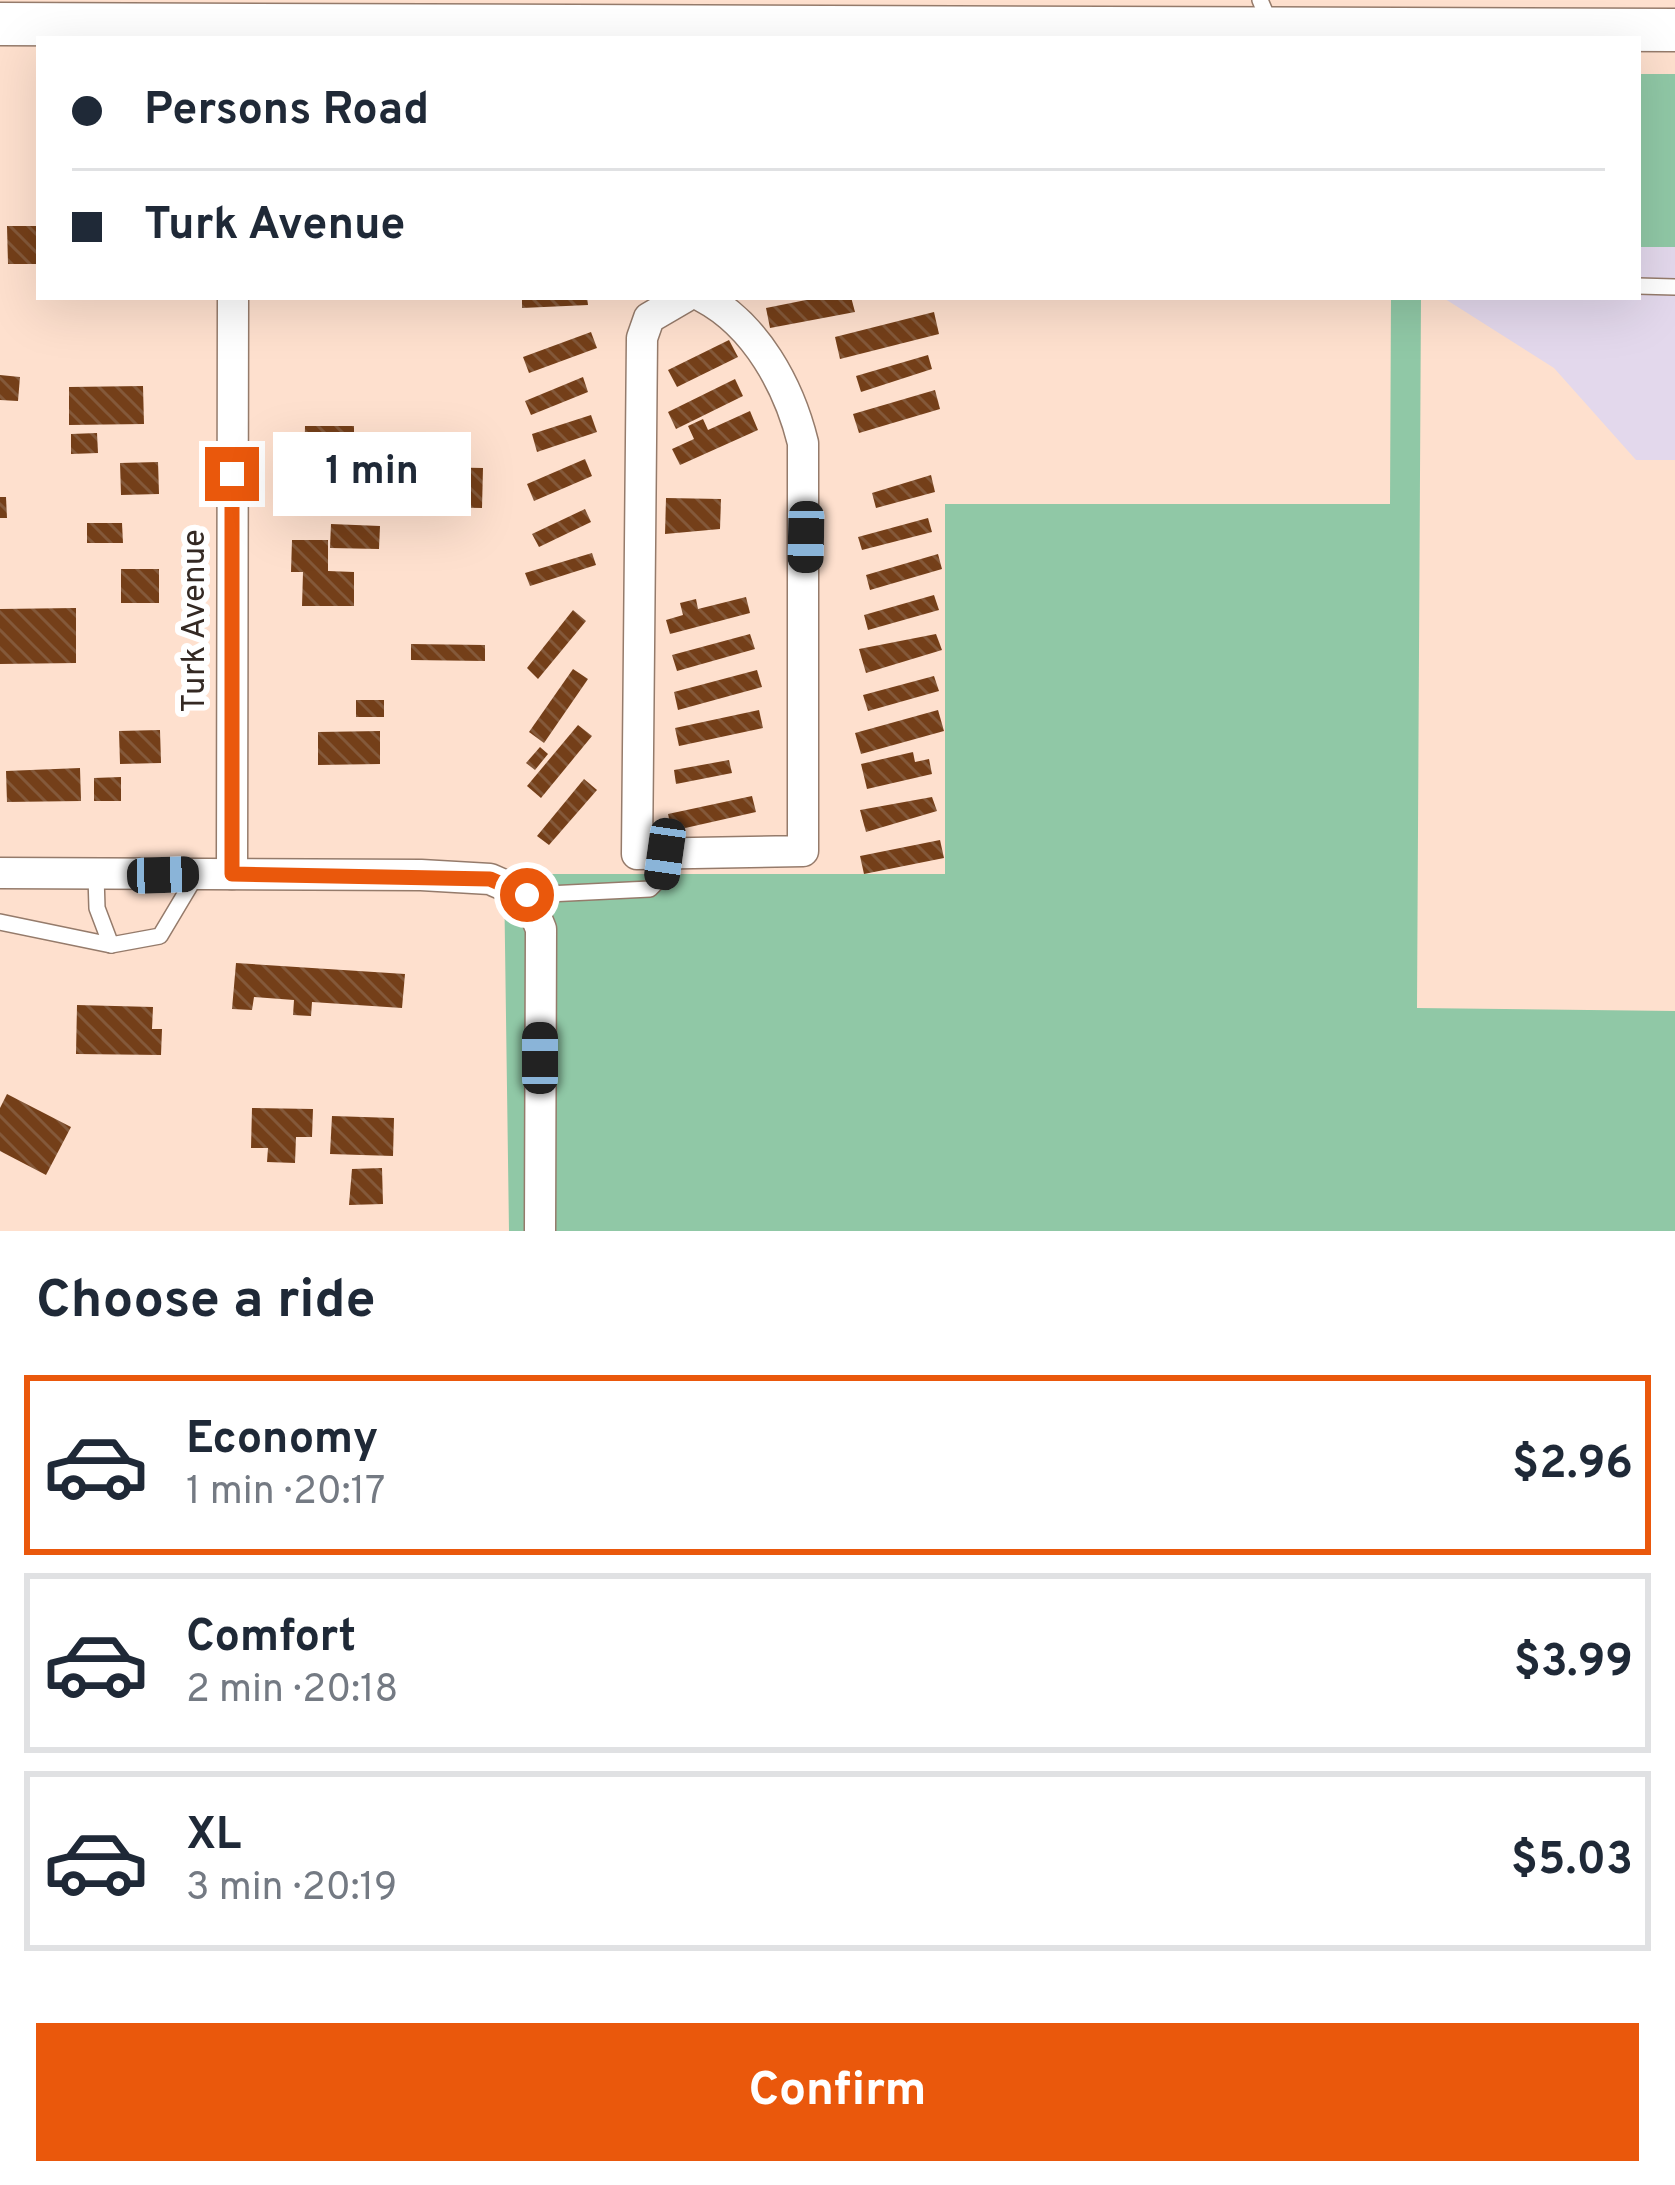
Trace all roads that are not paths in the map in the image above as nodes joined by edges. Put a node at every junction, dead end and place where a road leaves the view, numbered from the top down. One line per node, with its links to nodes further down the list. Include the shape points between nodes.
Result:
1 (1266, 14): 2 (main road); 7 (main road)
2 (1381, 23): 4 (main road)
3 (0, 24): 5 (main road)
4 (1662, 25)
5 (233, 32): 6 (main road, via 644,20)
6 (697, 33): 7 (main road)
7 (863, 33)
8 (1641, 286): 9 (lane)
9 (1675, 287)
10 (233, 300): 16 (street, Turk Avenue)
11 (680, 300): 13 (street, via 649,318 642,338 637,854)
12 (709, 300): 13 (street, via 733,313 792,400 802,443 802,851)
13 (665, 854): 18 (lane, via 662,878 650,889)
14 (0, 873): 17 (street)
15 (197, 874): 16 (street); 17 (street); 20 (lane, via 160,936)
16 (232, 874): 18 (street, via 490,879)
17 (96, 876): 20 (lane)
18 (527, 895): 21 (street, via 541,929)
19 (0, 922): 20 (lane)
20 (111, 945)
21 (540, 1231)

